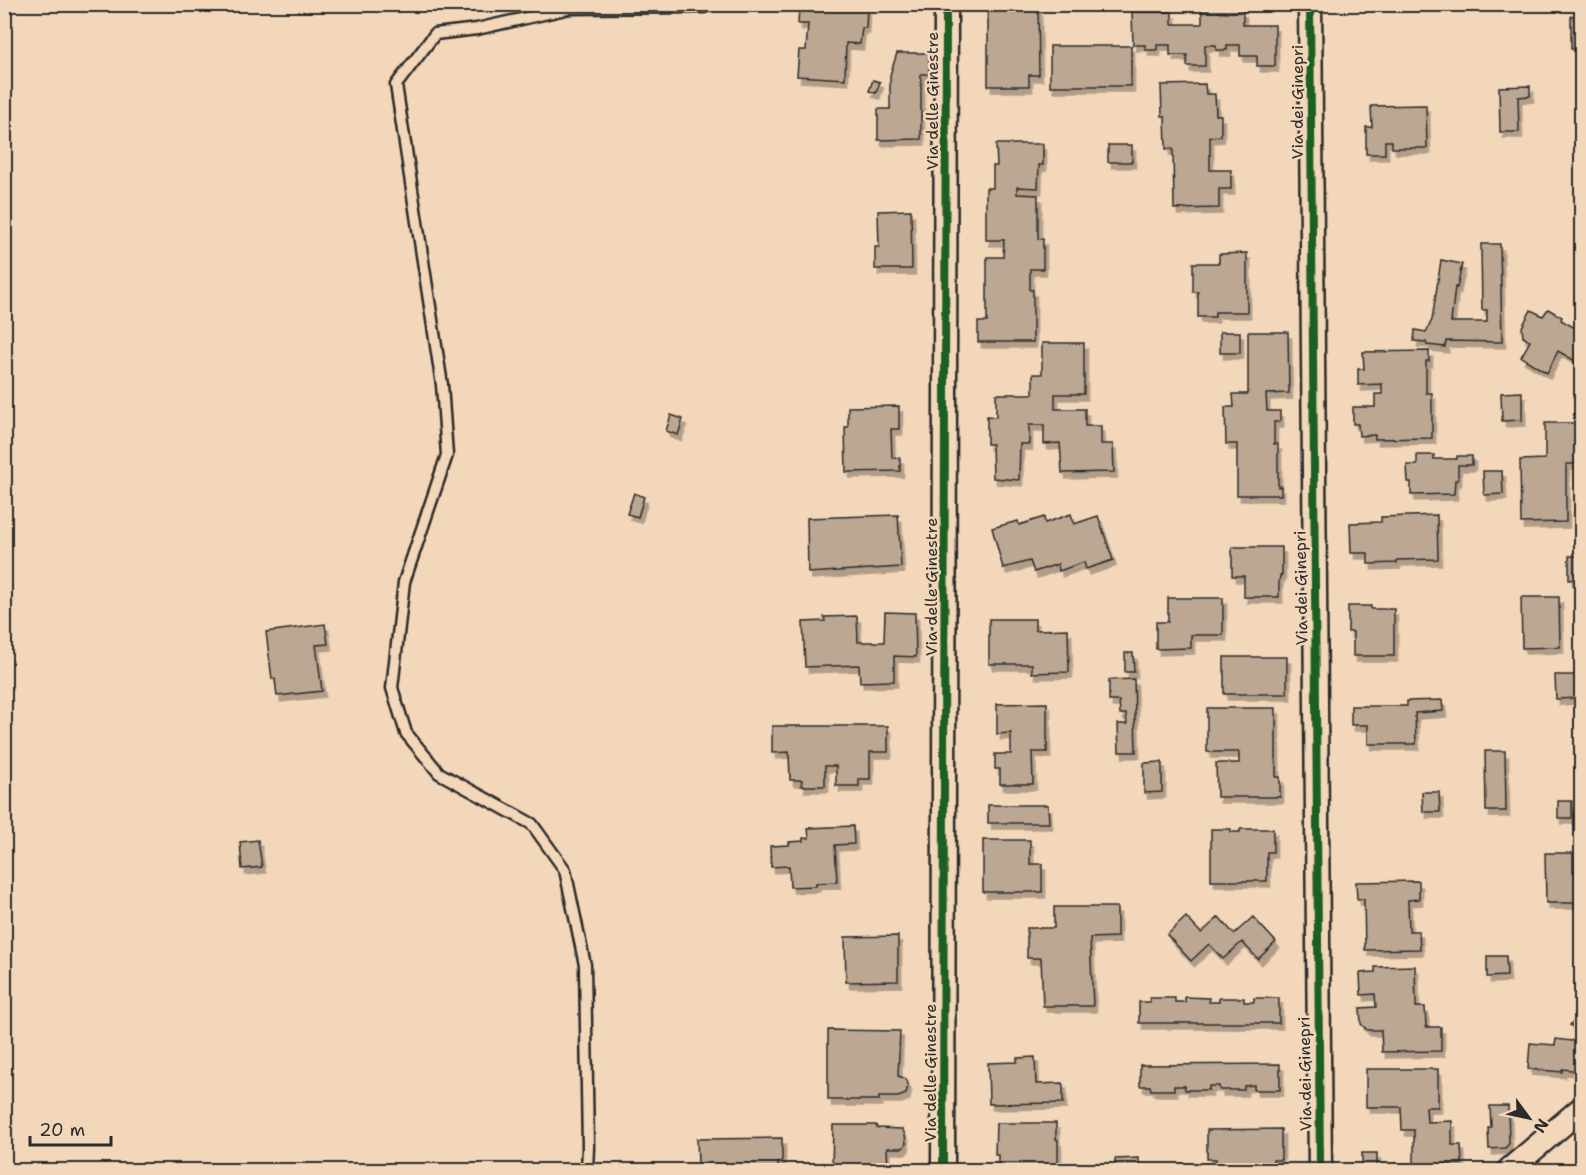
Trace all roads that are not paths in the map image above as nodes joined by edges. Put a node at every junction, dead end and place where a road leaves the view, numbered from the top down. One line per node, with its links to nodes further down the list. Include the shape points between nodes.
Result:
1 (709, 4): 5 (lane, via 570,8 477,29 435,34 396,85 442,385 447,455 404,582 392,688 405,734 439,773 532,824 565,870 585,965)
2 (946, 4): 6 (street, Via delle Ginestre)
3 (1310, 4): 7 (street, Via dei Ginepri)
4 (1581, 1108): 8 (street)
5 (587, 1170)
6 (943, 1170)
7 (1320, 1170)
8 (1509, 1170)

